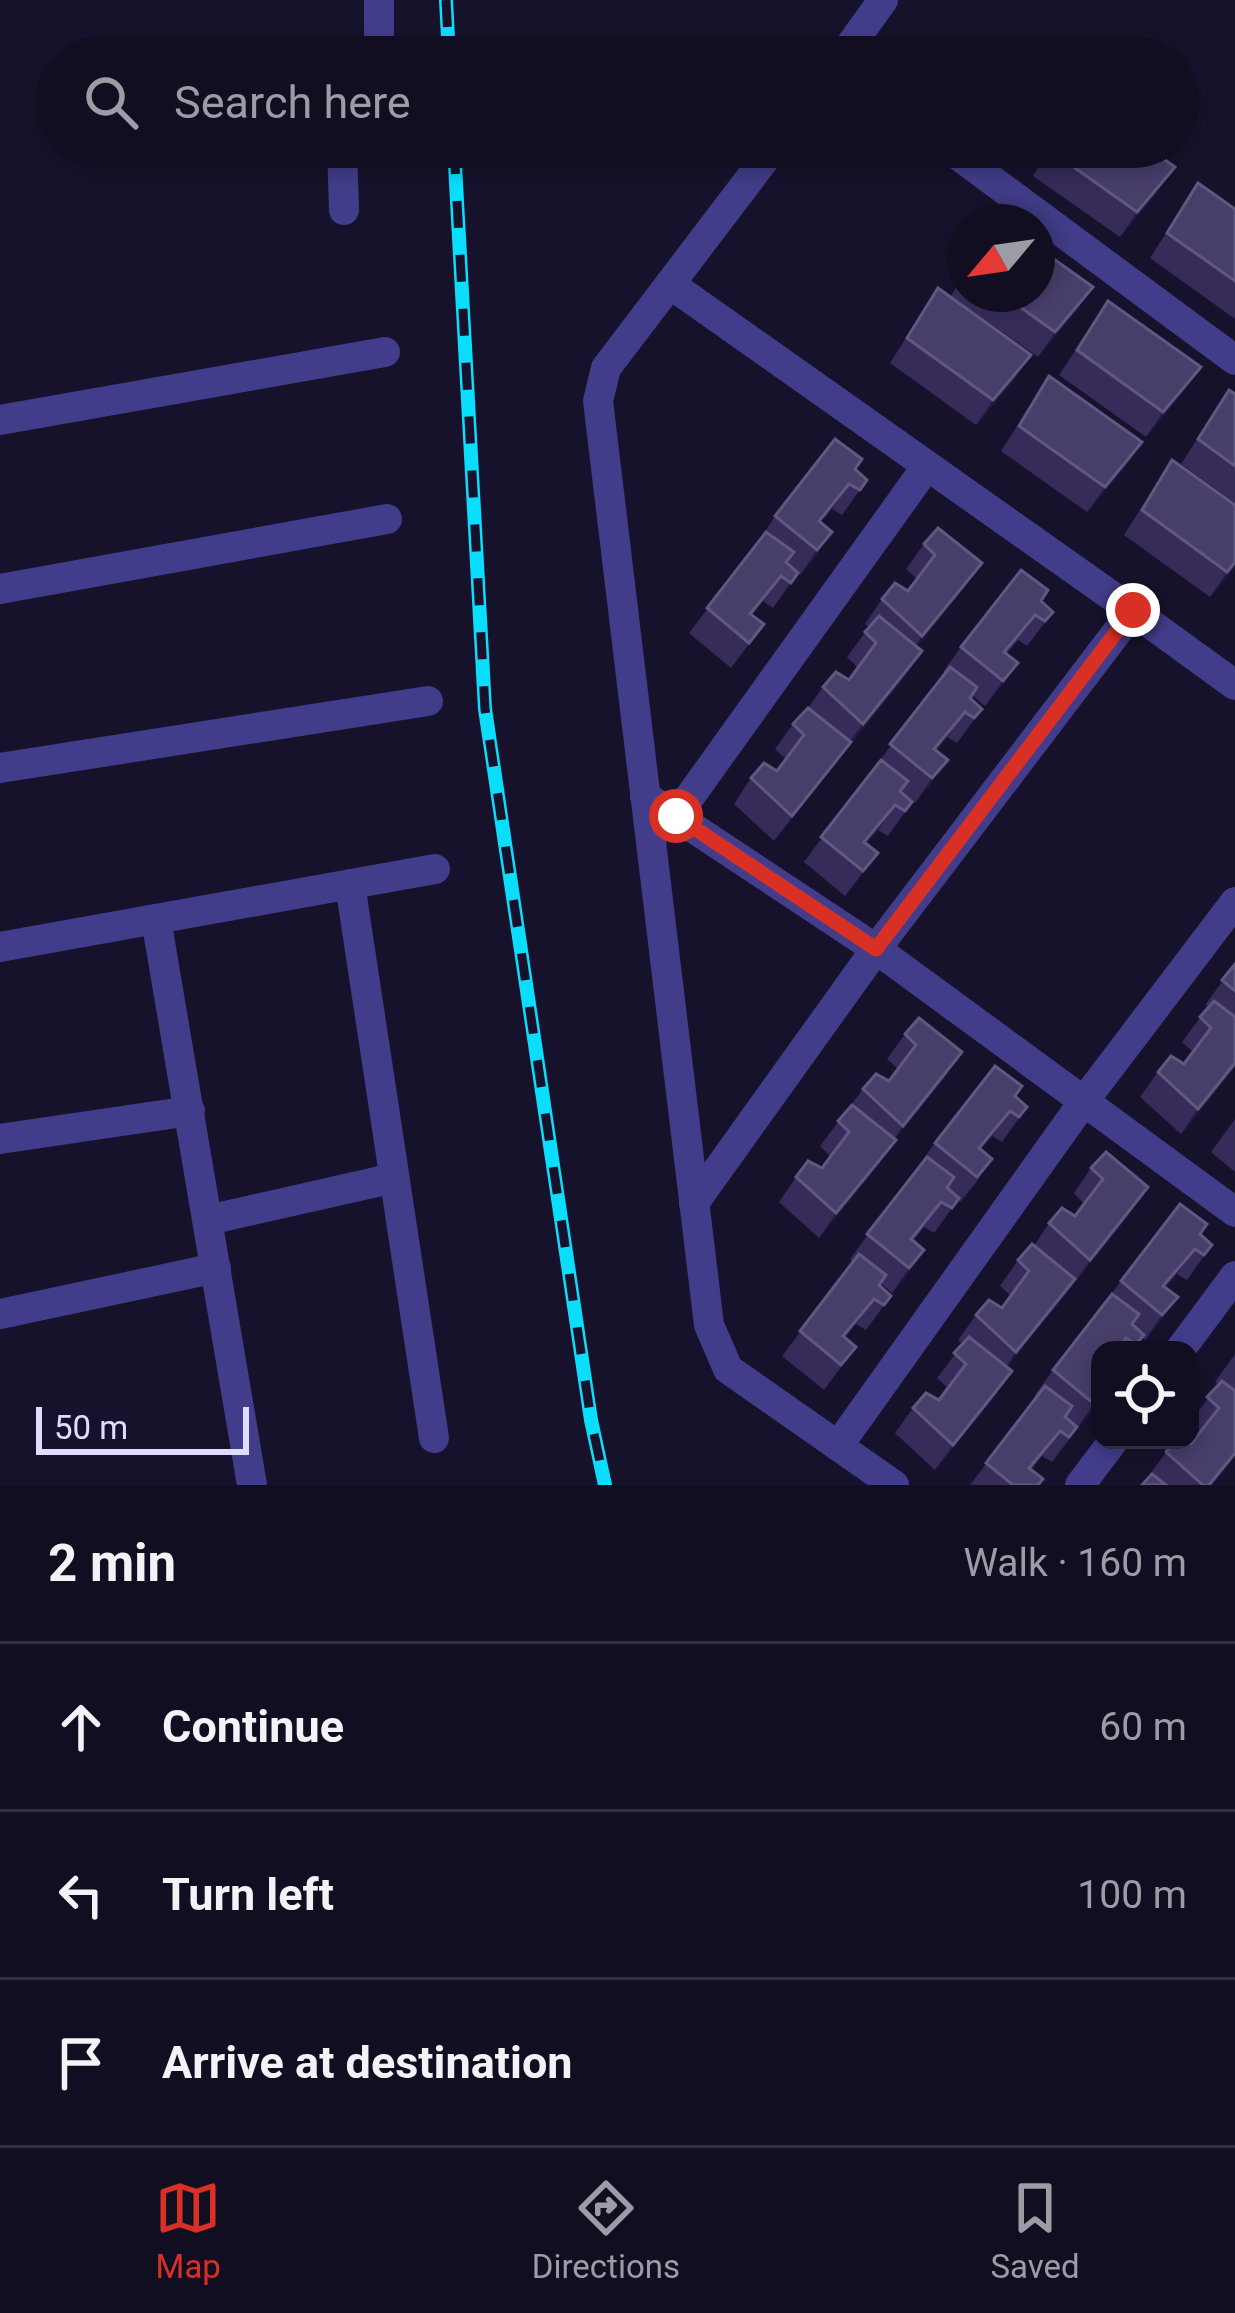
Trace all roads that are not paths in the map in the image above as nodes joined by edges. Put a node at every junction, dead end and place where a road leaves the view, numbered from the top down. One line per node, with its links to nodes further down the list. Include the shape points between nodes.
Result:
1 (379, 0): 3 (street)
2 (883, 0): 4 (street)
3 (379, 36)
4 (857, 36)
5 (343, 168): 8 (street)
6 (758, 168): 9 (street)
7 (975, 168): 11 (street)
8 (344, 209)
9 (670, 284): 13 (street); 20 (street, via 606,368 598,400)
10 (385, 352): 12 (street)
11 (1235, 360)
12 (0, 420)
13 (927, 466): 16 (street); 21 (street)
14 (387, 519): 15 (street)
15 (0, 589)
16 (1133, 610): 17 (street); 27 (street)
17 (1235, 686)
18 (428, 701): 19 (street)
19 (0, 768)
20 (645, 796): 21 (street); 32 (street)
21 (676, 816): 27 (street)
22 (435, 869): 23 (street)
23 (350, 884): 25 (street); 31 (street)
24 (1235, 902): 28 (street)
25 (156, 919): 26 (street); 29 (street)
26 (0, 947)
27 (876, 949): 28 (street); 32 (street)
28 (1084, 1101): 33 (street); 40 (street)
29 (190, 1111): 30 (street); 34 (street)
30 (0, 1139)
31 (394, 1178): 34 (street); 39 (street)
32 (694, 1203): 40 (street, via 709,1325 728,1369)
33 (1235, 1212)
34 (208, 1220): 35 (street)
35 (216, 1268): 37 (street); 42 (street)
36 (1235, 1276): 38 (street)
37 (0, 1314)
38 (1187, 1341)
39 (434, 1438)
40 (838, 1446): 43 (street)
41 (1107, 1449): 44 (street)
42 (252, 1485)
43 (894, 1485)
44 (1080, 1485)

